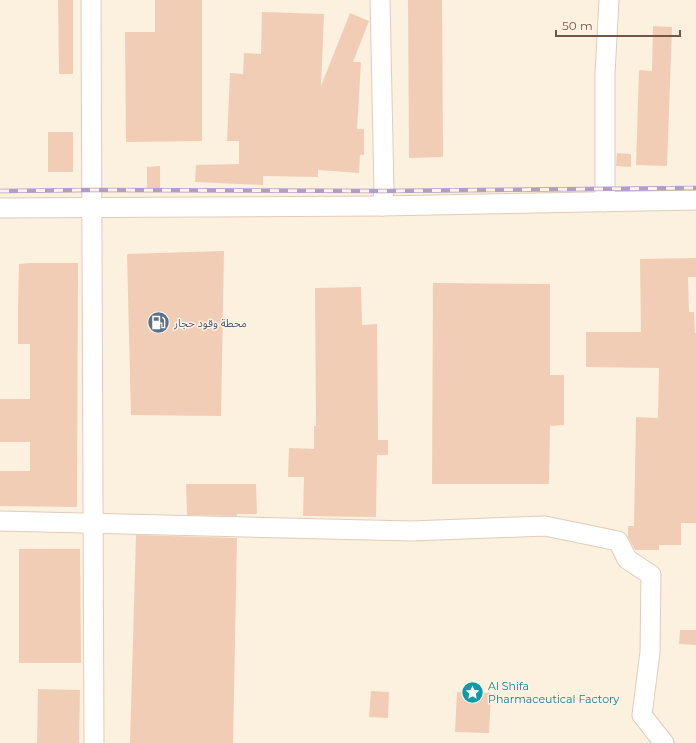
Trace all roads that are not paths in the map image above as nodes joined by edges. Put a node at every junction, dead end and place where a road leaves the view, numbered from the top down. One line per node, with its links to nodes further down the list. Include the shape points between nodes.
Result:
1 (91, 0): 7 (street)
2 (380, 0): 6 (street, via 384,191)
3 (609, 0): 5 (street, via 605,74)
4 (696, 200): 5 (street)
5 (605, 202): 6 (street)
6 (382, 206): 7 (street)
7 (91, 207): 8 (street); 10 (street)
8 (0, 208)
9 (0, 520): 10 (street)
10 (93, 522): 11 (street); 12 (street, via 412,531 546,526 618,540 627,559 651,575 650,652 642,715)
11 (94, 743)
12 (664, 743)

